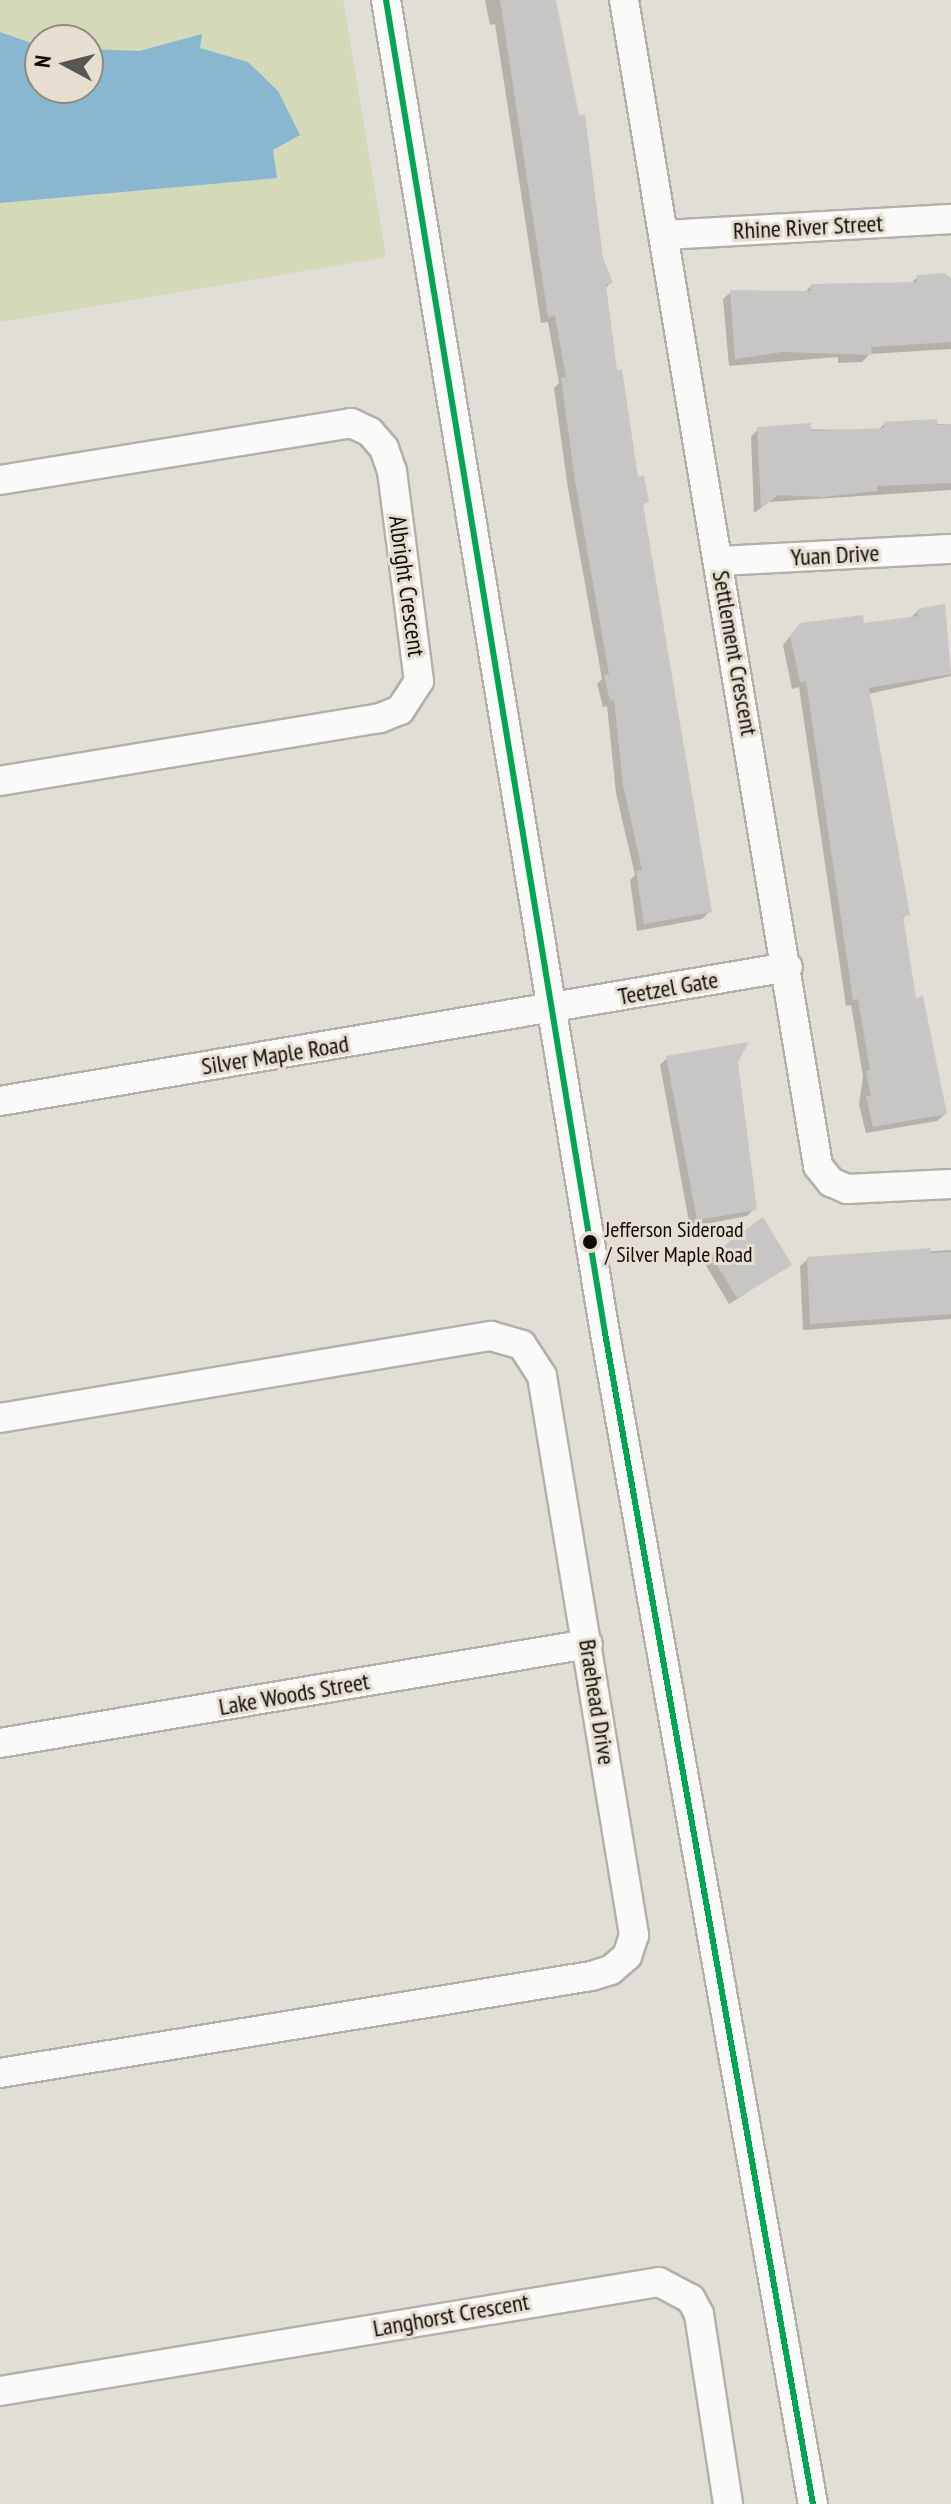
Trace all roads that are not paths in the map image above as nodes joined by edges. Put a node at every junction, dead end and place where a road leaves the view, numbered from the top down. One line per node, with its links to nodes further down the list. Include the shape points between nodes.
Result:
1 (386, 0): 10 (street, via 486,590)
2 (624, 0): 4 (street, Settlement Crescent)
3 (951, 219): 4 (street, Rhine River Street)
4 (665, 235): 7 (street, Settlement Crescent)
5 (0, 480): 8 (street, Albright Crescent, via 351,423 370,432 384,448 392,471 419,681 400,710 380,718)
6 (951, 549): 7 (street, Yuan Drive)
7 (719, 561): 9 (street, Settlement Crescent)
8 (0, 781)
9 (788, 967): 10 (street, Teetzel Gate); 12 (street, Settlement Crescent, via 818,1166 831,1182 847,1189)
10 (549, 1009): 11 (street, Silver Maple Road); 19 (street)
11 (0, 1101)
12 (951, 1184)
13 (0, 1418): 14 (street, Braehead Drive, via 491,1336 508,1338 534,1357 542,1376)
14 (588, 1644): 15 (street, Lake Woods Street); 16 (street, Braehead Drive, via 634,1935 627,1956 611,1970)
15 (0, 1743)
16 (0, 2073)
17 (0, 2391): 18 (street, Langhorst Crescent, via 659,2282 691,2299 699,2314)
18 (728, 2504)
19 (813, 2504)

